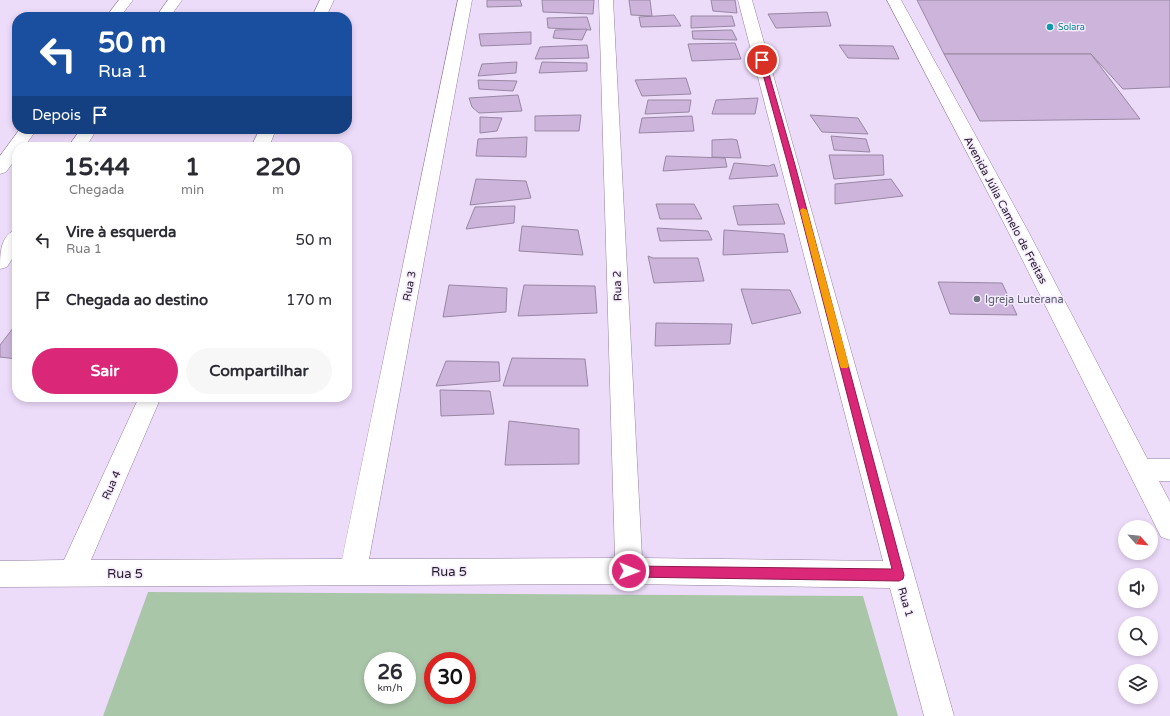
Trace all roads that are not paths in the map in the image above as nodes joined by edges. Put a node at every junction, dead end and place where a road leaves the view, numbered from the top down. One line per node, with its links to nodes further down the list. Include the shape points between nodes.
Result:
1 (126, 0): 8 (street)
2 (174, 0): 9 (street)
3 (327, 0): 10 (street)
4 (464, 0): 19 (street, Rua 3)
5 (606, 0): 20 (street, Rua 2)
6 (746, 0): 23 (street, Rua 1, via 792,165)
7 (894, 0): 16 (street, Avenida Júlia Camelo de Freitas, via 966,132)
8 (117, 12)
9 (166, 12)
10 (321, 12)
11 (12, 152): 12 (street)
12 (0, 168)
13 (12, 244): 14 (street)
14 (0, 262)
15 (148, 402): 21 (street, Rua 4)
16 (1140, 470): 17 (street); 18 (street, Avenida Júlia Camelo de Freitas)
17 (1170, 470)
18 (1170, 528)
19 (353, 571): 20 (street, Rua 5); 21 (street, Rua 5)
20 (629, 571): 23 (street, Rua 5)
21 (72, 573): 22 (street, Rua 5)
22 (0, 574)
23 (899, 575): 24 (street, Rua 1)
24 (939, 716)

